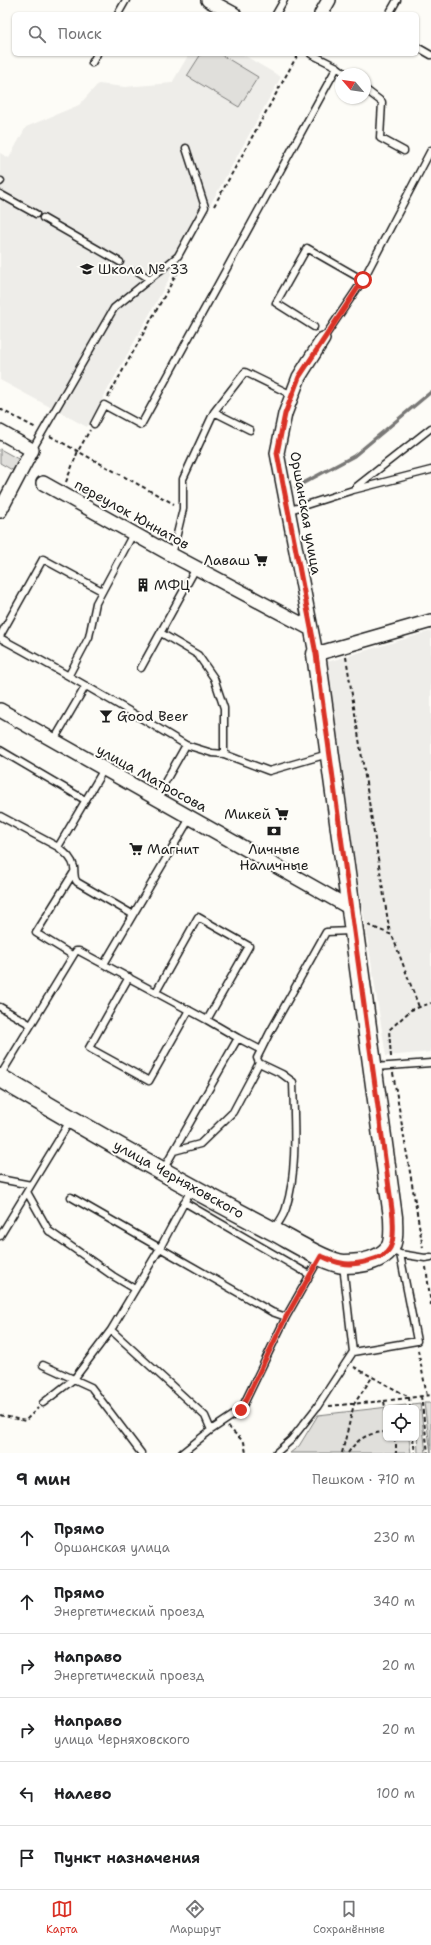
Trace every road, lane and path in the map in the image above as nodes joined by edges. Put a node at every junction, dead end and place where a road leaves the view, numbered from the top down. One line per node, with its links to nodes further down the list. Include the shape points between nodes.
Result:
1 (126, 0): 6 (lane)
2 (208, 0): 7 (street)
3 (284, 0): 8 (lane)
4 (329, 0): 9 (street)
5 (397, 0): 10 (lane)
6 (119, 12)
7 (230, 12)
8 (277, 12)
9 (322, 12)
10 (390, 12)
11 (419, 48): 12 (lane)
12 (431, 55)
13 (96, 56): 15 (lane)
14 (315, 56): 16 (lane)
15 (92, 63)
16 (337, 67): 33 (lane, via 141,425 104,405)
17 (371, 94): 20 (lane, via 382,102 380,138)
18 (186, 148): 26 (lane, via 205,207 178,256)
19 (431, 150): 27 (lane, Оршанская улица)
20 (404, 151)
21 (0, 194): 22 (lane)
22 (36, 214)
23 (43, 218): 24 (lane)
24 (120, 262)
25 (137, 271): 26 (lane)
26 (150, 279): 37 (lane, via 114,308)
27 (363, 280): 28 (lane, via 308,248 276,303); 29 (lane, Оршанская улица)
28 (314, 327)
29 (323, 339): 30 (street, Оршанская улица, via 299,377)
30 (292, 396): 32 (lane, via 246,372); 46 (street, Оршанская улица, via 285,414 277,453)
31 (0, 409): 37 (path)
32 (214, 412): 35 (lane); 44 (lane, via 183,479)
33 (94, 424): 39 (path)
34 (431, 428): 42 (lane)
35 (250, 430)
36 (0, 432): 38 (street)
37 (43, 432): 38 (lane); 39 (path)
38 (32, 450): 45 (street)
39 (78, 451): 43 (path); 44 (path)
40 (431, 470): 42 (lane)
41 (43, 483): 43 (street, переулок Юннатов)
42 (353, 490): 46 (lane)
43 (61, 493): 47 (street, переулок Юннатов)
44 (183, 509): 48 (lane)
45 (0, 511)
46 (287, 511): 52 (street, Оршанская улица)
47 (134, 532): 48 (street, переулок Юннатов); 50 (lane)
48 (172, 555): 49 (street, переулок Юннатов)
49 (196, 568): 52 (street, переулок Юннатов); 53 (lane)
50 (102, 592): 54 (lane, via 43,559); 58 (lane, via 96,603 89,637)
51 (431, 621): 55 (street)
52 (311, 629): 56 (street, Оршанская улица)
53 (161, 633): 57 (lane); 64 (lane, via 198,655 214,678 224,708)
54 (0, 637): 58 (lane)
55 (344, 646): 56 (street); 75 (path)
56 (316, 654): 65 (street)
57 (141, 668)
58 (69, 675): 59 (lane)
59 (85, 687): 61 (lane); 62 (lane)
60 (0, 710): 61 (street, улица Матросова)
61 (54, 740): 66 (street, улица Матросова)
62 (186, 745): 64 (lane); 67 (lane)
63 (0, 750): 68 (lane)
64 (224, 754): 65 (lane, via 269,771)
65 (330, 754): 74 (street)
66 (104, 769): 67 (street, улица Матросова); 68 (lane)
67 (156, 798): 70 (street, улица Матросова)
68 (85, 800): 71 (lane)
69 (0, 816): 71 (lane)
70 (190, 818): 73 (lane); 74 (street, улица Матросова)
71 (58, 847): 72 (lane, via 69,856)
72 (74, 872): 73 (lane, via 77,882); 76 (lane, via 36,933)
73 (132, 914): 77 (lane)
74 (353, 920): 75 (path); 87 (lane, via 326,932); 91 (street)
75 (390, 934): 82 (path)
76 (72, 955): 77 (lane, via 80,951); 85 (lane)
77 (104, 964): 78 (lane)
78 (128, 977): 79 (lane); 83 (lane, via 90,1048 150,1081)
79 (156, 992): 83 (lane); 84 (lane, via 198,917 250,946)
80 (431, 1003): 82 (path)
81 (0, 1007): 85 (lane)
82 (419, 1007): 90 (path, via 411,1010 389,1030)
83 (189, 1010): 84 (lane)
84 (207, 1020): 86 (lane)
85 (31, 1025): 92 (lane)
86 (238, 1038): 87 (lane); 94 (lane)
87 (261, 1050): 88 (lane, via 257,1058)
88 (259, 1063): 94 (lane, via 233,1112 200,1144); 101 (lane, via 292,1082 295,1134 293,1168 286,1209)
89 (431, 1063): 90 (lane)
90 (392, 1066): 91 (lane); 106 (path)
91 (371, 1067): 104 (street, via 393,1217)
92 (0, 1077): 93 (street, улица Черняховского)
93 (71, 1119): 95 (street, улица Черняховского); 97 (lane)
94 (174, 1151): 95 (lane)
95 (163, 1170): 99 (street, улица Черняховского)
96 (0, 1179): 97 (lane)
97 (31, 1184): 98 (lane)
98 (26, 1192): 102 (lane); 109 (lane, via 49,1231)
99 (188, 1194): 101 (street, улица Черняховского); 103 (lane); 108 (lane)
100 (71, 1197): 103 (lane)
101 (273, 1231): 105 (street, улица Черняховского)
102 (0, 1236)
103 (160, 1248): 109 (lane); 111 (lane, via 272,1312)
104 (395, 1252): 106 (lane); 107 (street, улица Черняховского, via 363,1263); 113 (lane)
105 (321, 1256): 107 (street, улица Черняховского); 108 (lane)
106 (428, 1258): 110 (path)
107 (342, 1264): 114 (lane)
108 (310, 1274): 111 (lane)
109 (135, 1289): 112 (lane)
110 (431, 1305)
111 (286, 1317): 130 (lane, via 241,1410)
112 (111, 1330): 118 (lane); 131 (lane, via 205,1416)
113 (417, 1341): 114 (lane); 121 (path)
114 (352, 1352): 115 (lane)
115 (346, 1363): 117 (path); 128 (lane)
116 (43, 1365): 118 (lane)
117 (373, 1376): 122 (path); 125 (path)
118 (74, 1379): 124 (lane); 135 (lane, via 91,1387)
119 (431, 1395): 121 (path)
120 (421, 1396): 121 (path); 122 (path); 143 (path)
121 (427, 1396)
122 (409, 1397): 123 (path); 127 (path)
123 (384, 1401): 125 (path); 126 (path)
124 (43, 1403): 129 (path, via 25,1421)
125 (354, 1404): 128 (path); 139 (path)
126 (385, 1405)
127 (410, 1405)
128 (318, 1407): 138 (lane, via 291,1440)
129 (0, 1415)
130 (223, 1422): 131 (lane); 137 (path, via 244,1442)
131 (211, 1430): 136 (lane)
132 (383, 1432): 140 (path, via 370,1433 352,1446)
133 (395, 1441): 141 (path)
134 (413, 1441): 142 (path)
135 (141, 1453)
136 (182, 1453)
137 (246, 1453)
138 (276, 1453)
139 (342, 1453)
140 (348, 1453)
141 (396, 1453)
142 (415, 1453)
143 (428, 1453)

